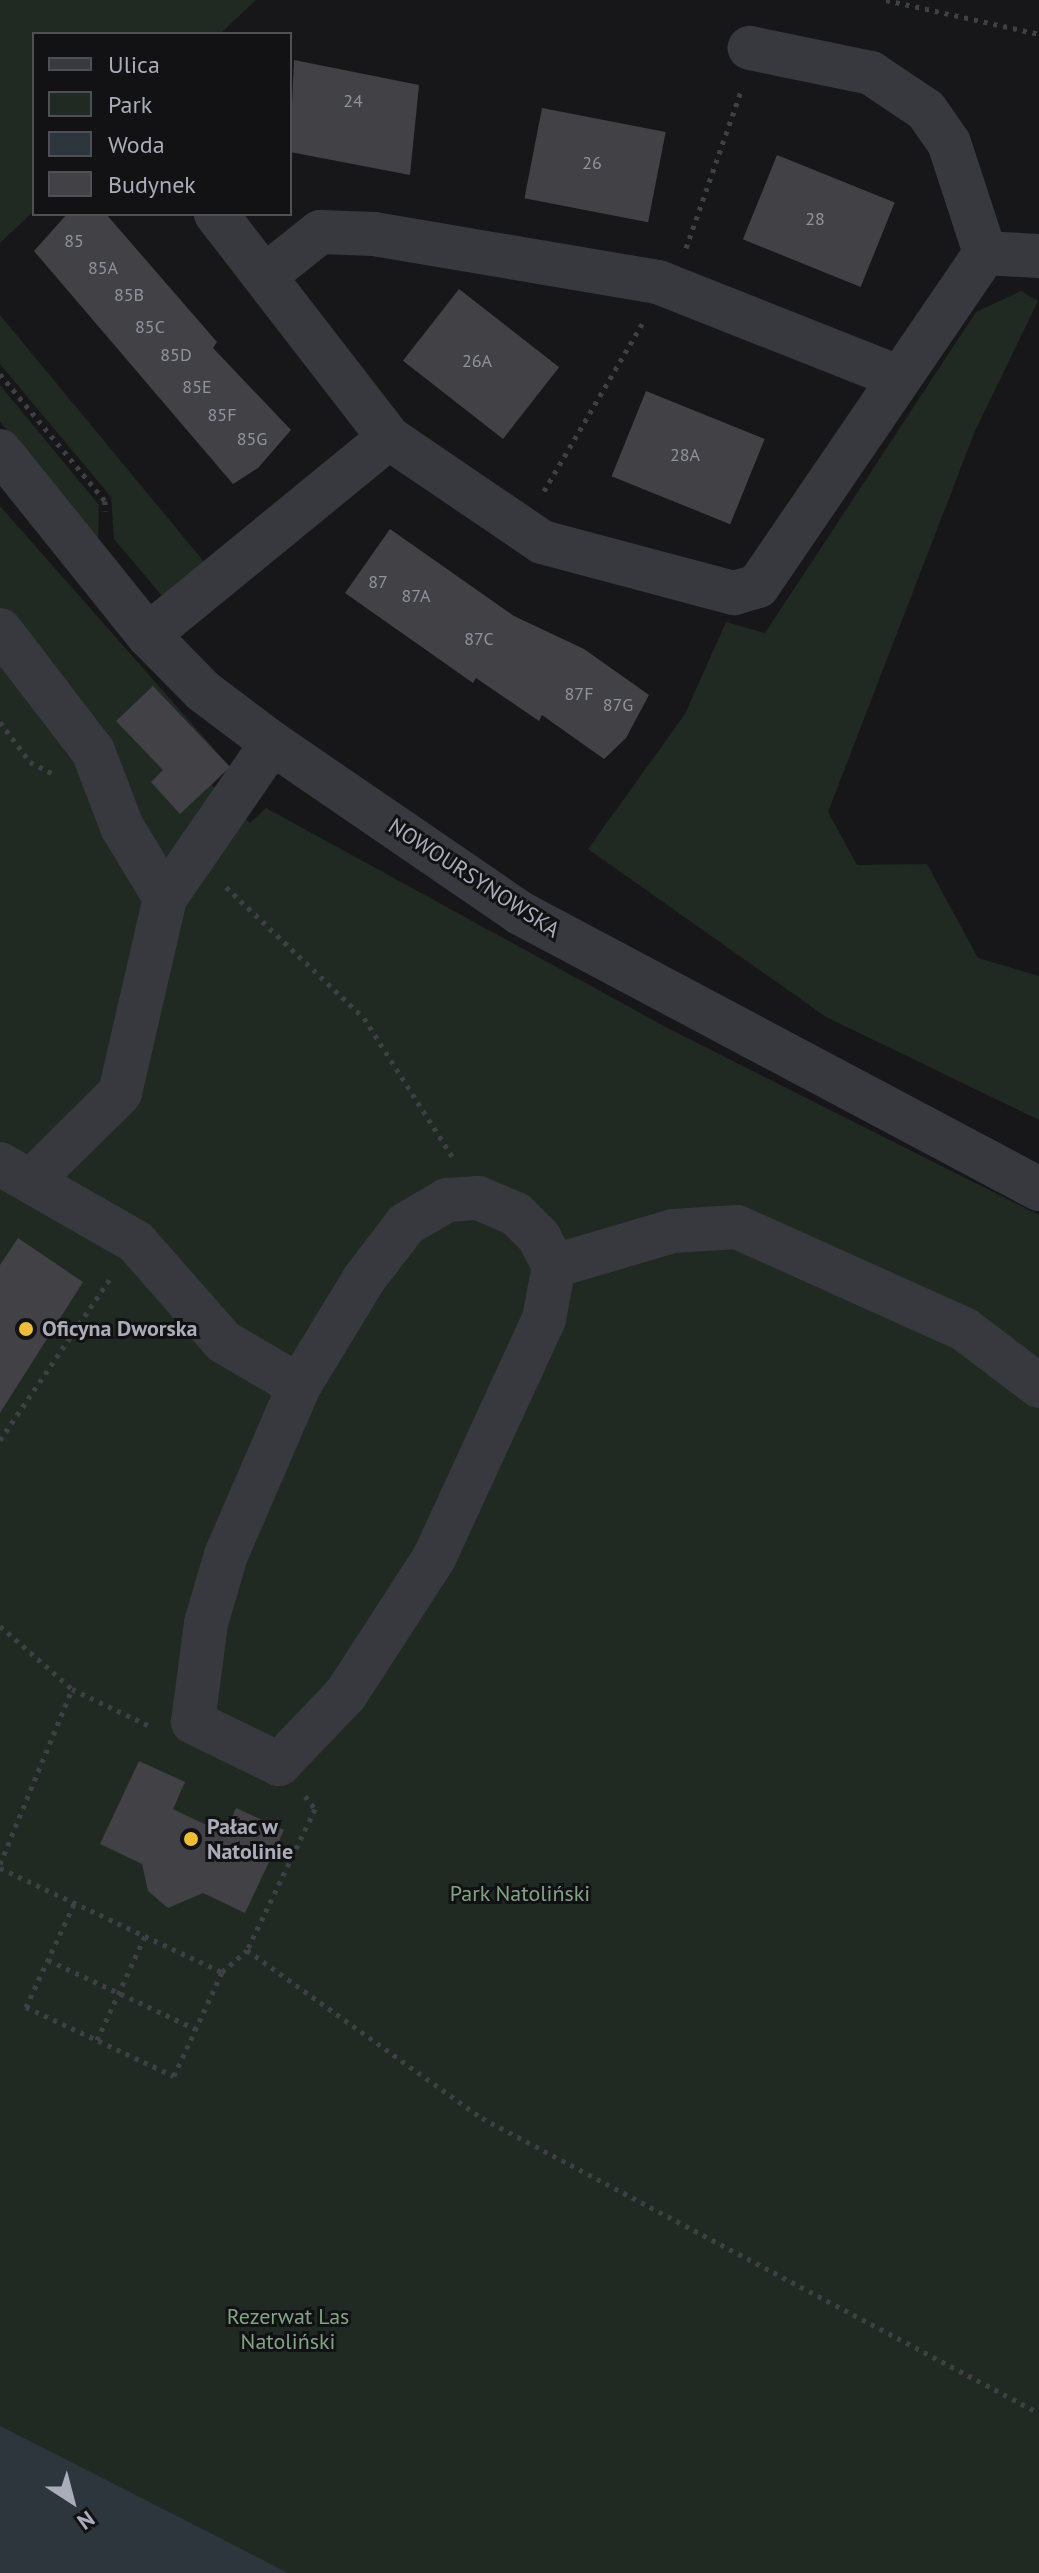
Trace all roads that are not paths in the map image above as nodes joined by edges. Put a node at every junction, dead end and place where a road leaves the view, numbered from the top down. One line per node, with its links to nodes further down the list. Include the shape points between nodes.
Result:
1 (749, 64): 3 (street, via 871,73 926,110 949,143)
2 (218, 216): 5 (street)
3 (985, 253): 4 (street); 6 (street)
4 (1039, 256)
5 (266, 275): 6 (street, via 320,232 374,234 665,284); 7 (street)
6 (895, 376): 7 (street, via 758,586 734,593 542,542)
7 (389, 438): 10 (street)
8 (0, 451): 10 (street, NOWOURSYNOWSKA)
9 (0, 630): 12 (street, via 93,751 122,827)
10 (148, 635): 11 (street, NOWOURSYNOWSKA, via 203,691)
11 (272, 743): 12 (street); 14 (street, NOWOURSYNOWSKA, via 520,913)
12 (165, 898): 13 (street, via 120,1093)
13 (17, 1171): 16 (street, via 136,1242 224,1342)
14 (1039, 1189)
15 (554, 1266): 16 (street, via 516,1214 478,1198 447,1200 406,1224); 16 (street, via 544,1319 521,1378 434,1558 346,1694 279,1764 193,1722 206,1623 226,1555); 17 (street, via 673,1231 737,1227 964,1329)
16 (299, 1386)
17 (1039, 1386)

